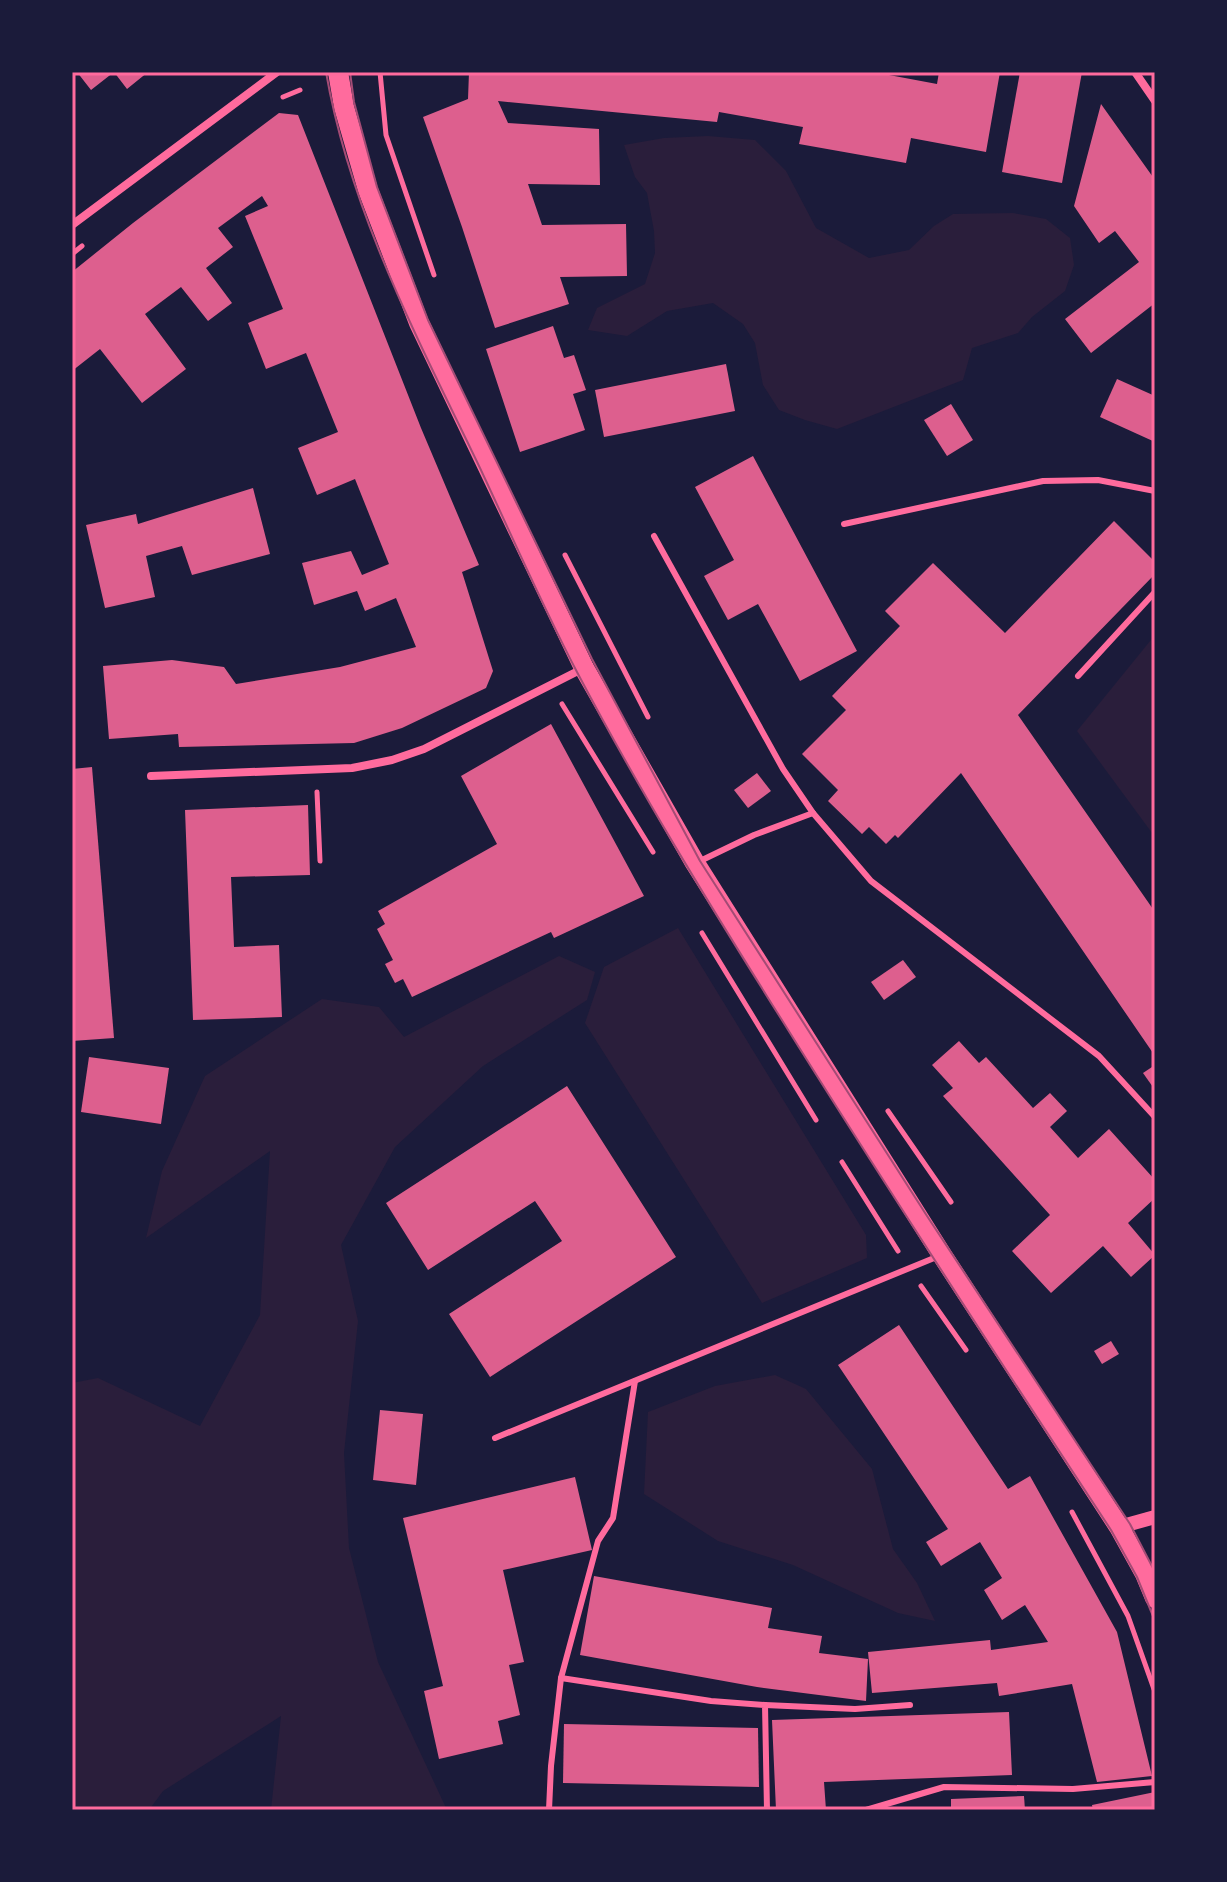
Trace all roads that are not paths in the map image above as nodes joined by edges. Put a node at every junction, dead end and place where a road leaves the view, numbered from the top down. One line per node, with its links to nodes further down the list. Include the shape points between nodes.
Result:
1 (277, 72): 5 (street)
2 (338, 72): 10 (main road, via 368,190 419,323)
3 (1135, 72): 4 (street)
4 (1155, 101)
5 (72, 225)
6 (1155, 491): 7 (lane, via 1098,480 1043,481)
7 (844, 524)
8 (654, 536): 13 (lane, via 783,769)
9 (1155, 592): 11 (lane)
10 (584, 668): 12 (street, via 392,760 352,768); 14 (main road)
11 (1078, 676)
12 (151, 776)
13 (813, 813): 14 (lane); 15 (lane, via 871,881 1099,1056)
14 (695, 863): 16 (main road)
15 (1155, 1117)
16 (942, 1255): 17 (lane); 20 (main road)
17 (635, 1381): 18 (lane); 22 (lane, via 613,1518 598,1541)
18 (495, 1438)
19 (1155, 1517): 20 (street)
20 (1119, 1527): 21 (main road)
21 (1155, 1598)
22 (561, 1678): 23 (lane); 26 (lane)
23 (765, 1705): 24 (lane); 27 (lane)
24 (910, 1705)
25 (1155, 1782): 28 (lane, via 1073,1789 944,1787)
26 (549, 1810)
27 (767, 1810)
28 (866, 1810)

